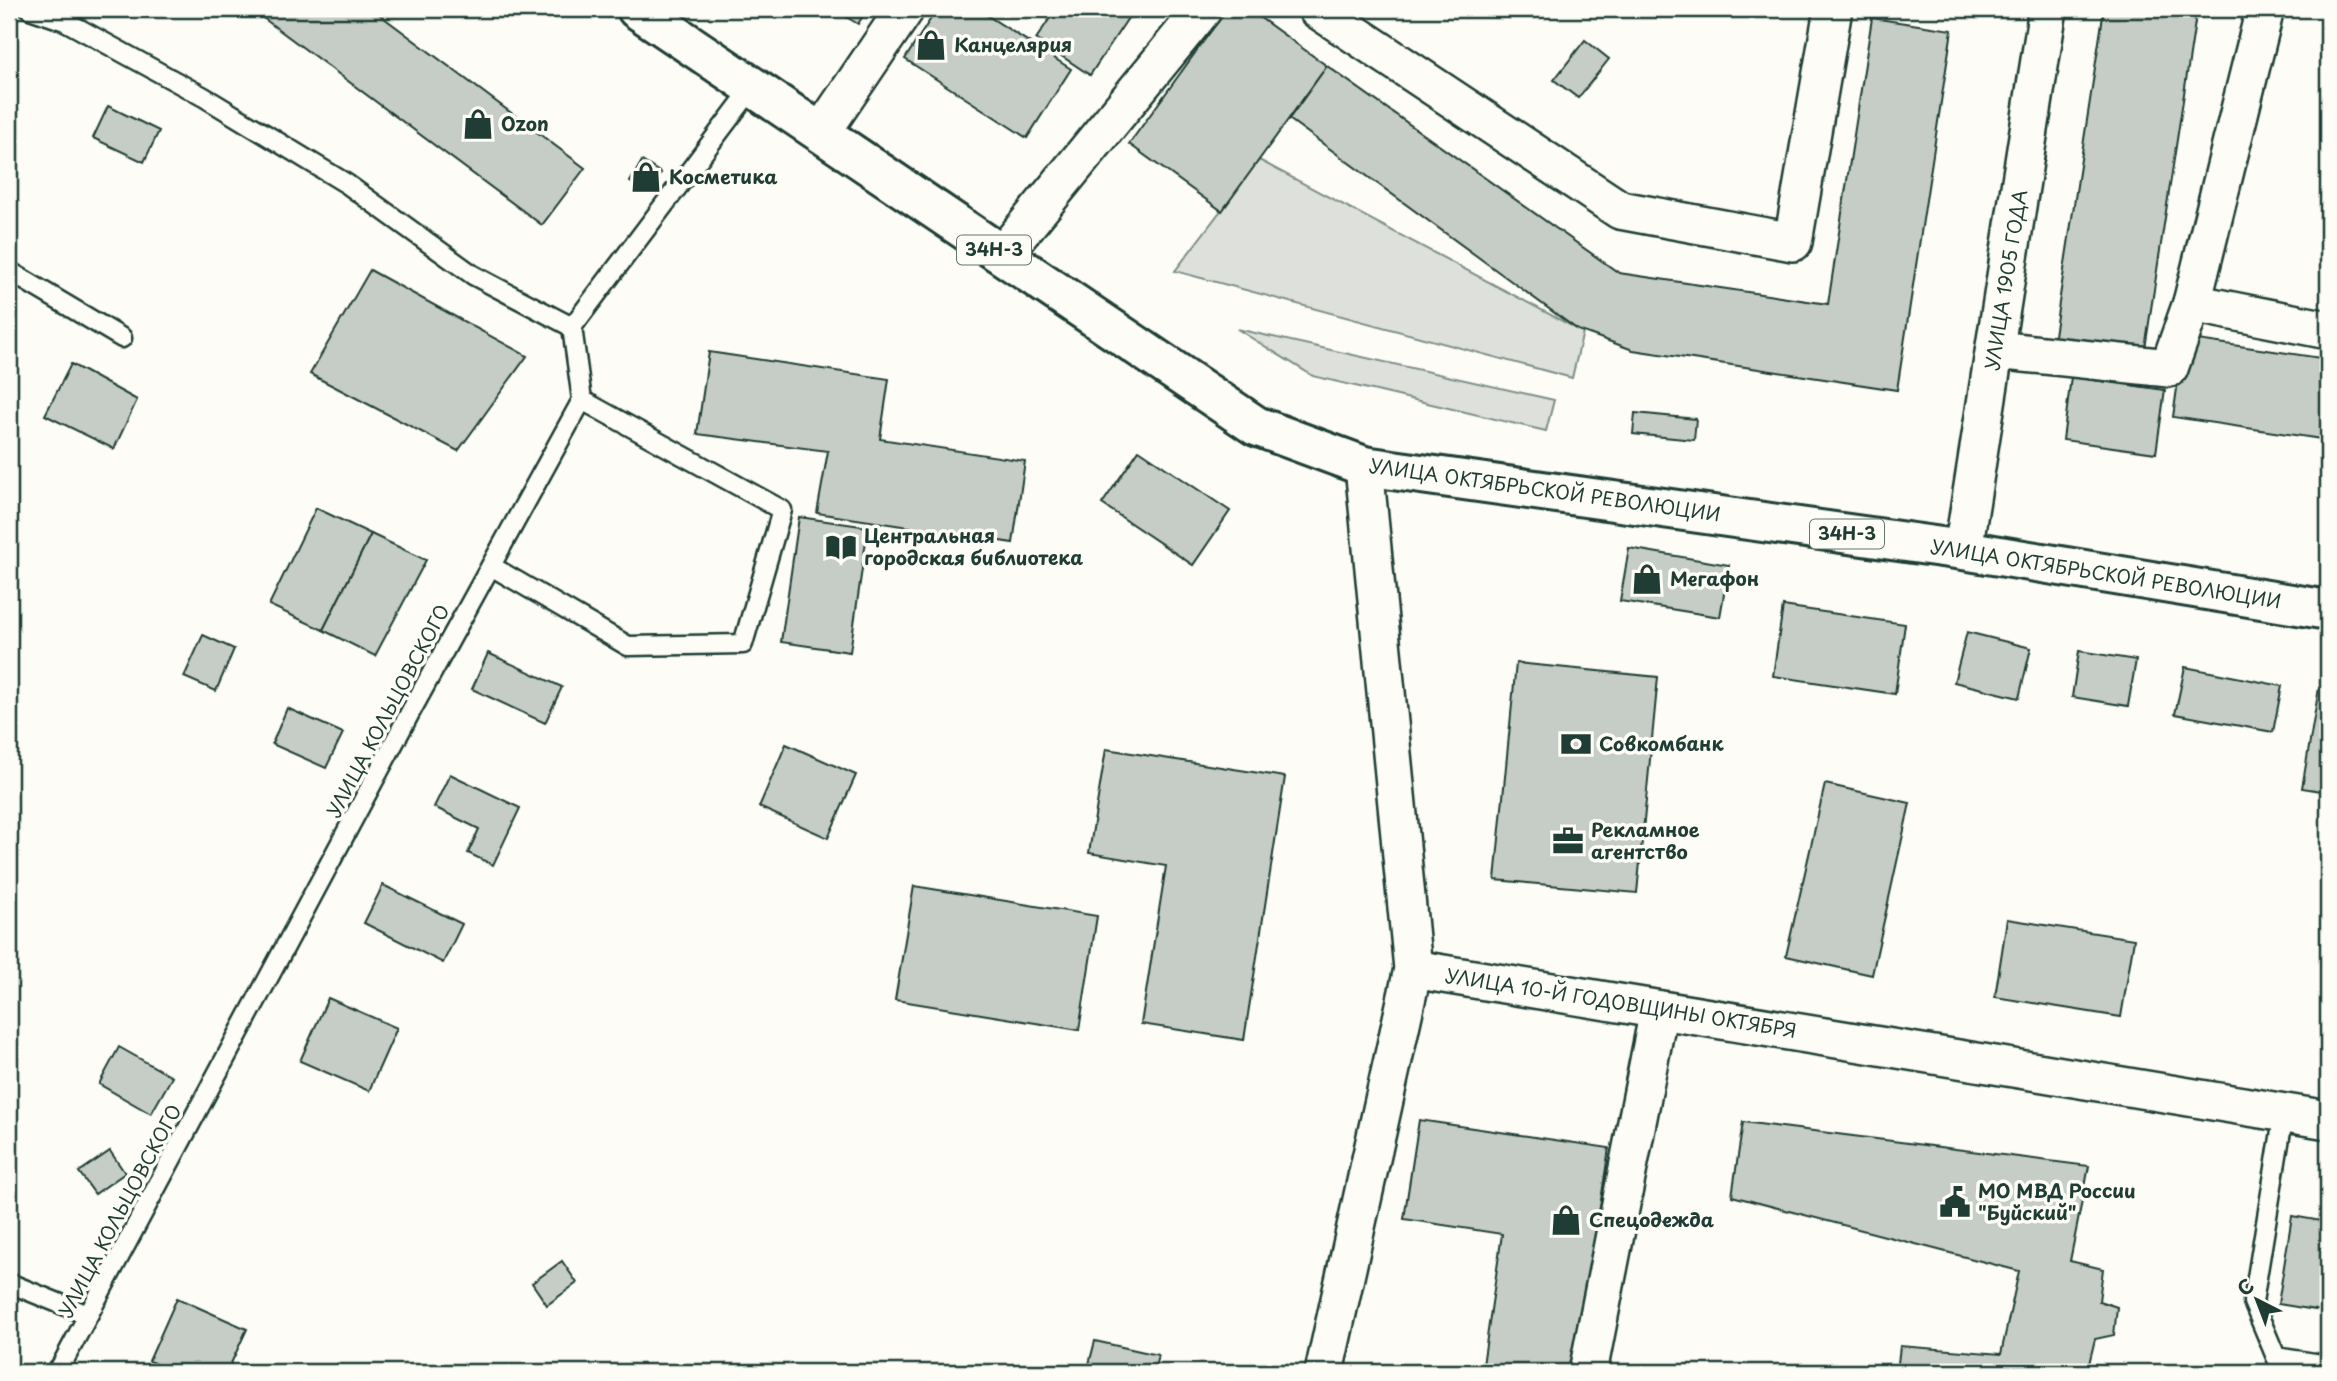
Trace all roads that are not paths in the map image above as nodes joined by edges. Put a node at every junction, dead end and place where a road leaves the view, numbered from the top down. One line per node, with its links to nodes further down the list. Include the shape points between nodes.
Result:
1 (30, 9): 14 (lane, via 65,21 204,97 347,184 473,275)
2 (636, 9): 9 (main road, УЛИЦА ОКТЯБРЬСКОЙ РЕВОЛЮЦИИ / 34Н-3)
3 (905, 9): 10 (street)
4 (1203, 9): 11 (street)
5 (1317, 9): 6 (street, via 1620,210 1793,242)
6 (1833, 9)
7 (2048, 9): 17 (street, УЛИЦА 1905 ГОДА)
8 (2265, 9): 13 (street)
9 (753, 87): 10 (main road, УЛИЦА ОКТЯБРЬСКОЙ РЕВОЛЮЦИИ / 34Н-3); 14 (lane)
10 (821, 133): 11 (main road, УЛИЦА ОКТЯБРЬСКОЙ РЕВОЛЮЦИИ / 34Н-3)
11 (1002, 255): 19 (main road, УЛИЦА ОКТЯБРЬСКОЙ РЕВОЛЮЦИИ / 34Н-3, via 1256,426)
12 (9, 271): 16 (lane)
13 (2192, 303): 15 (street); 17 (street, via 2169,368)
14 (572, 327): 18 (lane)
15 (2328, 330)
16 (122, 338)
17 (1995, 350): 20 (street, УЛИЦА 1905 ГОДА)
18 (582, 400): 21 (lane, УЛИЦА КОЛЬЦОВСКОГО); 21 (lane, via 782,510 743,644 628,646)
19 (1364, 466): 20 (main road, УЛИЦА ОКТЯБРЬСКОЙ РЕВОЛЮЦИИ / 34Н-3); 23 (street)
20 (1964, 550): 22 (main road, УЛИЦА ОКТЯБРЬСКОЙ РЕВОЛЮЦИИ / 34Н-3)
21 (491, 566): 28 (lane, УЛИЦА КОЛЬЦОВСКОГО)
22 (2328, 610)
23 (1413, 969): 24 (street, УЛИЦА 10-Й ГОДОВЩИНЫ ОКТЯБРЯ); 31 (street)
24 (1659, 1010): 25 (street, УЛИЦА 10-Й ГОДОВЩИНЫ ОКТЯБРЯ); 32 (street)
25 (2284, 1113): 26 (street, УЛИЦА 10-Й ГОДОВЩИНЫ ОКТЯБРЯ); 29 (lane, via 2253,1302 2276,1357)
26 (2328, 1120)
27 (9, 1283): 28 (lane)
28 (88, 1315): 30 (lane, УЛИЦА КОЛЬЦОВСКОГО)
29 (2328, 1364)
30 (55, 1372)
31 (1324, 1372)
32 (1588, 1372)

